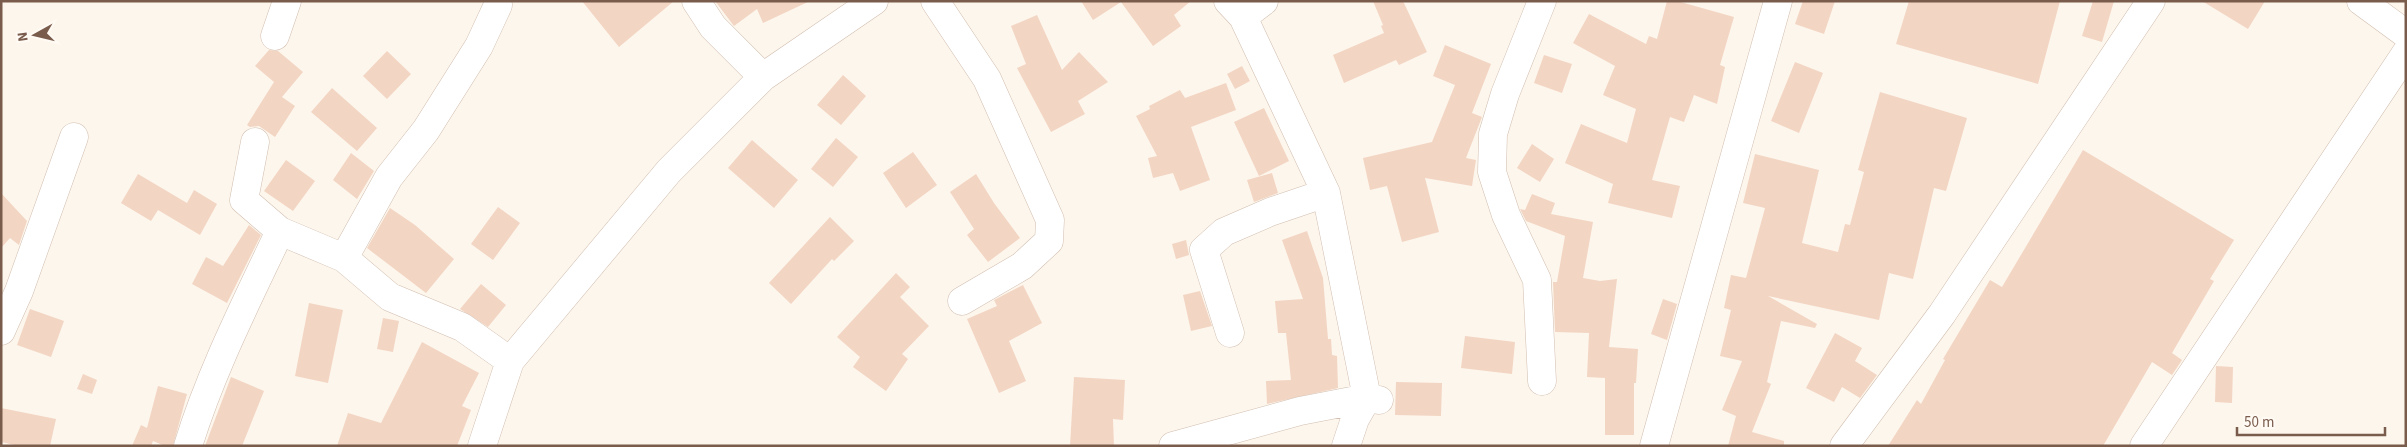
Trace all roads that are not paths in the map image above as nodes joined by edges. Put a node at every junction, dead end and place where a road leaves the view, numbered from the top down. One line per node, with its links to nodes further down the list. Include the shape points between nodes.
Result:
1 (287, 1): 12 (street)
2 (696, 1): 14 (street, via 713,27)
3 (874, 1): 14 (street)
4 (935, 1): 20 (street, via 987,78 1050,220 1050,242 1022,266)
5 (1542, 1): 24 (street, via 1505,94 1493,134 1492,172 1506,215 1536,280)
6 (1778, 1): 30 (street)
7 (2151, 1): 31 (street, via 1942,314)
8 (2360, 1): 11 (street)
9 (498, 5): 19 (street, via 479,46 426,130 390,177)
10 (1245, 6): 17 (street)
11 (2406, 34)
12 (274, 36)
13 (2406, 53): 32 (street)
14 (763, 77): 23 (street, via 669,171)
15 (74, 137): 21 (street, via 30,263)
16 (255, 142): 18 (street, via 244,200)
17 (1326, 193): 22 (street, via 1224,232 1204,250); 25 (street)
18 (280, 231): 19 (street); 26 (street, via 197,416)
19 (344, 258): 23 (street, via 390,297 462,327)
20 (962, 301)
21 (1, 330)
22 (1230, 333)
23 (510, 362): 27 (street)
24 (1542, 381)
25 (1376, 400): 28 (street, via 1300,411); 29 (street, via 1355,419)
26 (188, 446)
27 (482, 446)
28 (1173, 446)
29 (1346, 446)
30 (1654, 446)
31 (1844, 446)
32 (2144, 446)

